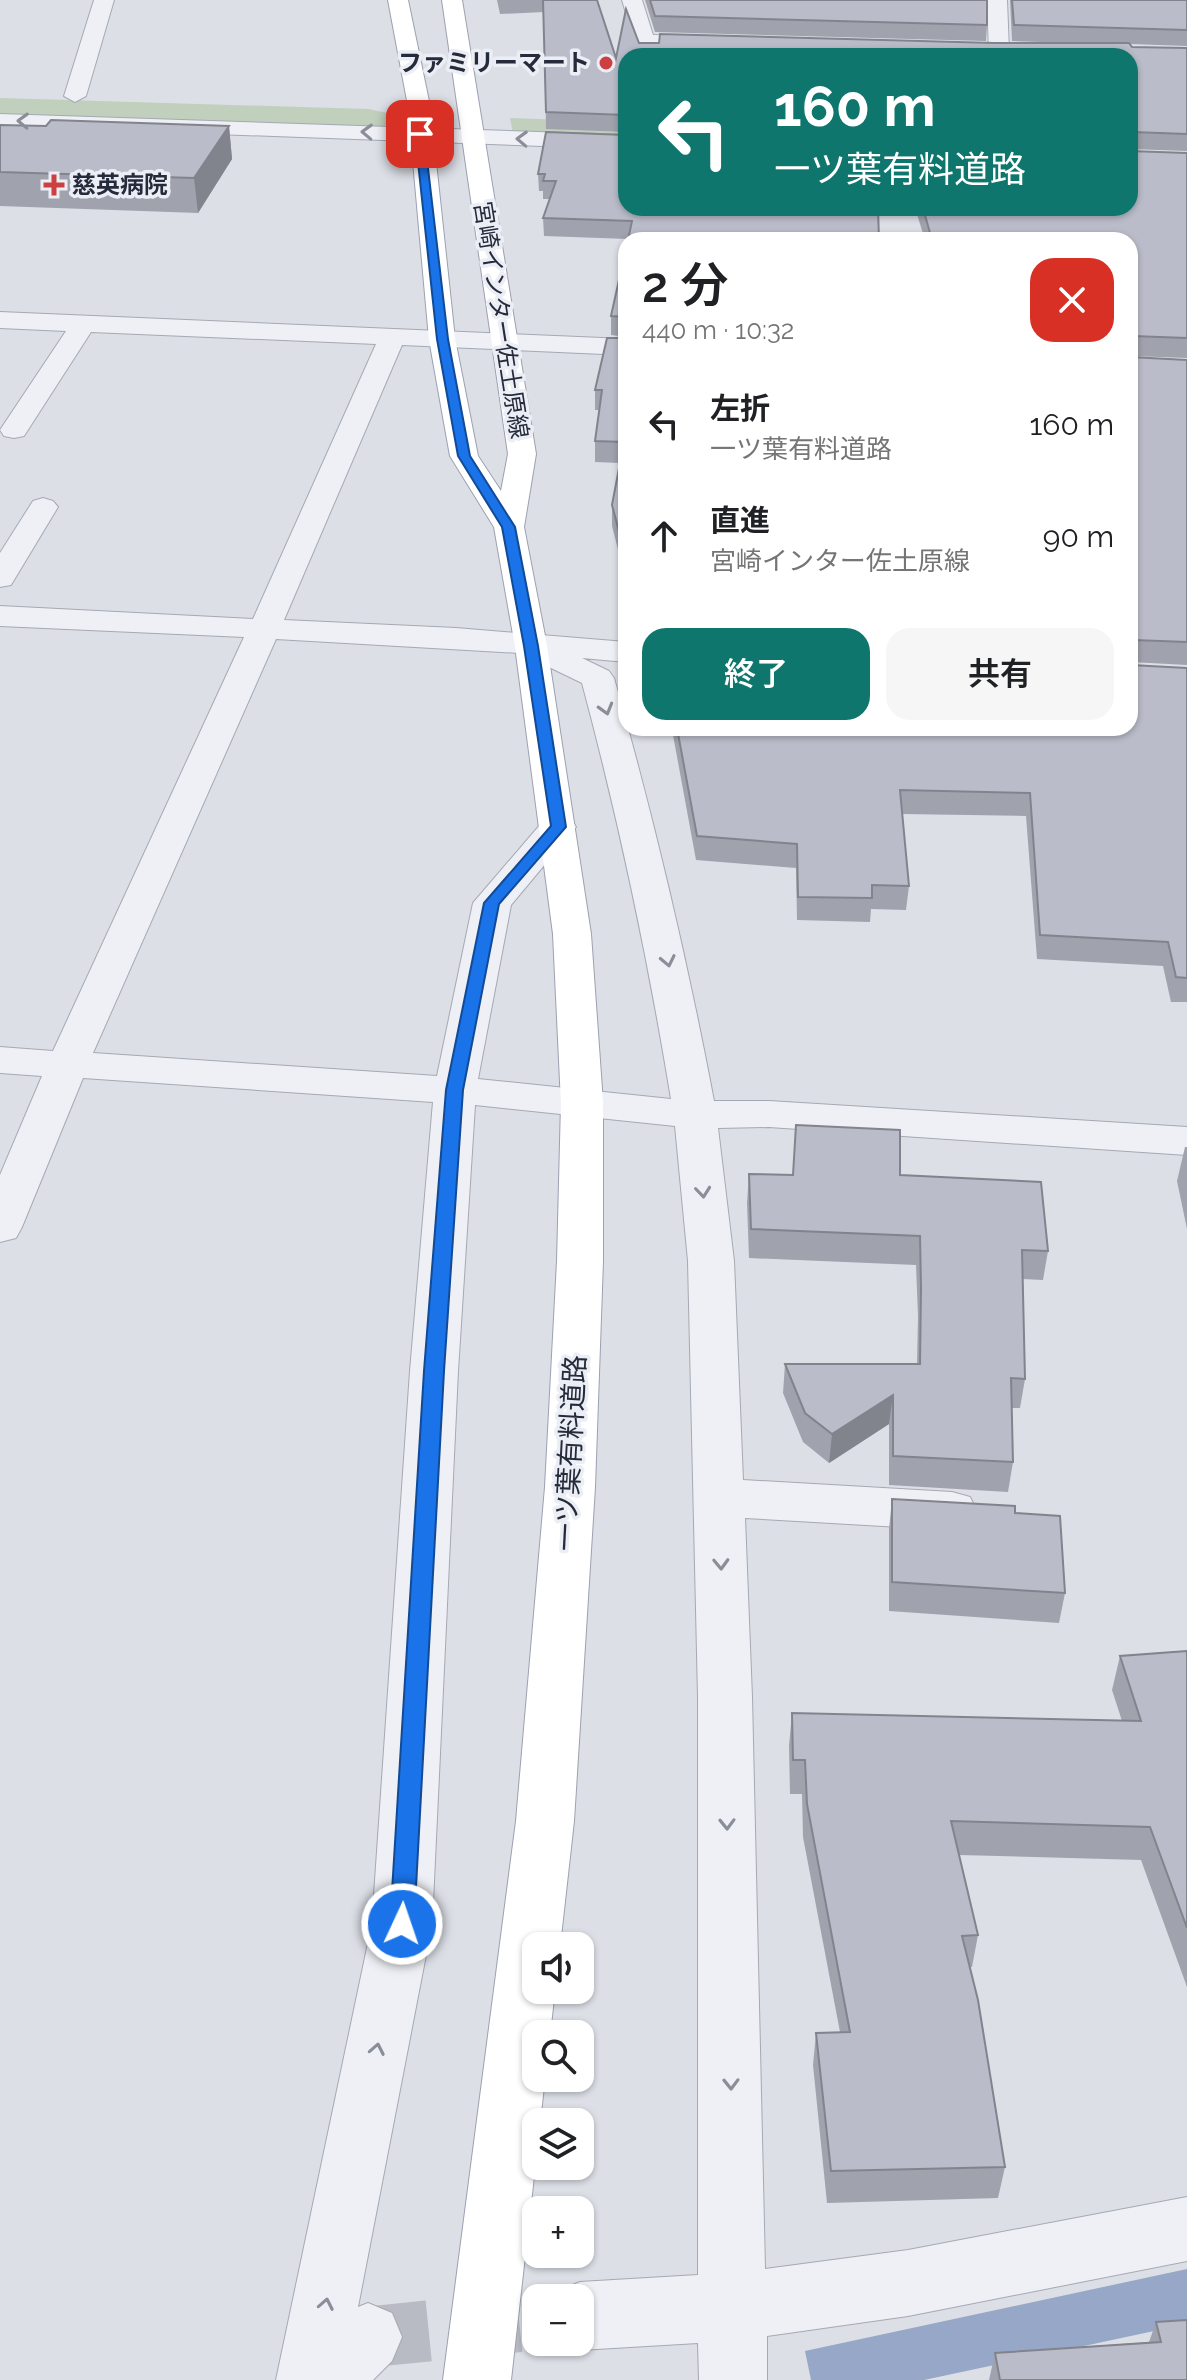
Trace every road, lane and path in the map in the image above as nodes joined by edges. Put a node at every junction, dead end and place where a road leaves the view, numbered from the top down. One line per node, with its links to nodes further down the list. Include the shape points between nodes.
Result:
1 (104, 0): 10 (street)
2 (398, 0): 11 (main road, 宮崎インター佐土原線)
3 (452, 0): 12 (main road, 宮崎インター佐土原線)
4 (632, 0): 7 (street)
5 (997, 0): 9 (street)
6 (737, 44): 8 (street)
7 (646, 48)
8 (664, 48)
9 (1000, 48)
10 (75, 96)
11 (408, 106): 12 (street); 15 (main road, 宮崎インター佐土原線)
12 (469, 108): 13 (street); 16 (main road, 宮崎インター佐土原線)
13 (497, 109)
14 (0, 120): 15 (street, one-way to 14)
15 (420, 134): 16 (street); 21 (main road, 宮崎インター佐土原線)
16 (473, 137): 17 (street, one-way to 16); 22 (main road, 宮崎インター佐土原線)
17 (618, 142)
18 (0, 320): 19 (street)
19 (84, 323): 20 (street); 24 (street)
20 (393, 336): 21 (street); 29 (street)
21 (442, 339): 22 (street); 26 (main road, 宮崎インター佐土原線, via 464,456)
22 (505, 342): 23 (street); 26 (main road, 宮崎インター佐土原線, via 522,454)
23 (618, 347)
24 (14, 430)
25 (43, 507): 27 (street)
26 (509, 527): 30 (main road, 一ツ葉有料道路)
27 (0, 578)
28 (0, 616): 29 (street)
29 (264, 629): 30 (street); 34 (street)
30 (531, 646): 31 (street); 32 (main road, 一ツ葉有料道路); 37 (street, one-way to 37, via 597,678 632,803)
31 (618, 651)
32 (558, 827): 35 (street, via 492,903); 36 (main road, 一ツ葉有料道路, via 572,934)
33 (0, 1060): 34 (street)
34 (69, 1065): 35 (street); 39 (street)
35 (455, 1090): 36 (street); 45 (street, one-way to 35, via 402,1924)
36 (582, 1103): 37 (street); 46 (main road, 一ツ葉有料道路, via 570,1487 545,1821)
37 (695, 1115): 38 (street, via 769,1114); 40 (street, one-way to 40, via 711,1261)
38 (1187, 1141)
39 (0, 1227)
40 (719, 1498): 41 (street); 43 (street, one-way to 43)
41 (989, 1513)
42 (1187, 2229): 43 (street, via 908,2283)
43 (734, 2307): 44 (street); 47 (street)
44 (594, 2315)
45 (310, 2380)
46 (477, 2380)
47 (733, 2380)

